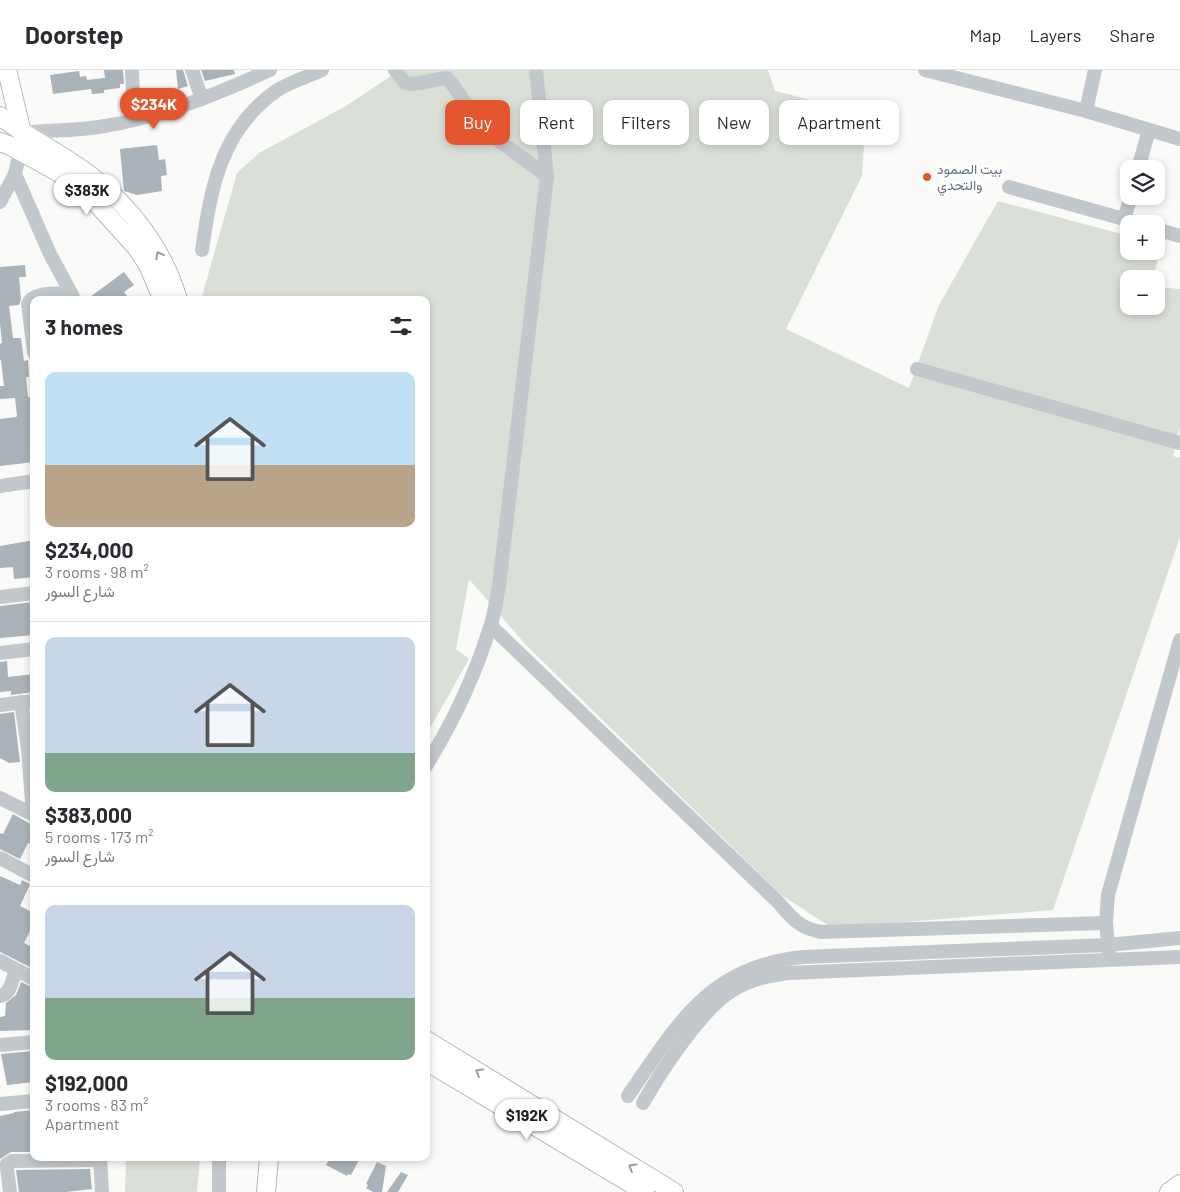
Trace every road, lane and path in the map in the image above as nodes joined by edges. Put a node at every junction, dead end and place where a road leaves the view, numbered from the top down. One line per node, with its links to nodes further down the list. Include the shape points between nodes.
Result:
1 (7, 70): 11 (main road); 16 (main road)
2 (132, 70): 14 (street)
3 (192, 70): 10 (street)
4 (270, 70): 10 (street)
5 (322, 70): 28 (street, via 277,91 239,127 216,174)
6 (395, 70): 22 (street, via 405,83 415,86 447,78 482,128)
7 (536, 70): 22 (street)
8 (925, 70): 12 (street)
9 (1096, 70): 12 (street)
10 (202, 99): 14 (street)
11 (0, 101)
12 (1086, 111): 15 (street)
13 (0, 116): 16 (main road)
14 (134, 120): 16 (street, via 81,129)
15 (1149, 130): 17 (street); 20 (street)
16 (22, 133): 32 (main road, one-way to 16, via 150,237 124,206 92,176)
17 (1180, 139)
18 (0, 142): 19 (main road)
19 (20, 151): 21 (street); 31 (main road, via 69,179 98,204 137,248)
20 (1141, 160)
21 (15, 174): 24 (street); 30 (street)
22 (547, 176): 41 (street, via 499,586)
23 (1009, 187): 25 (street)
24 (0, 202)
25 (1120, 218)
26 (1165, 232): 27 (street)
27 (1180, 236)
28 (202, 250)
29 (36, 296): 30 (street)
30 (72, 296)
31 (161, 296)
32 (177, 296)
33 (30, 299): 34 (street)
34 (30, 320)
35 (917, 369): 36 (street)
36 (1180, 443)
37 (30, 482): 38 (street)
38 (0, 486)
39 (30, 593): 40 (street)
40 (0, 597)
41 (491, 626): 48 (street, via 470,682); 53 (street, via 796,922 808,930)
42 (1180, 640): 53 (street, via 1108,895)
43 (30, 649): 44 (street)
44 (0, 653)
45 (28, 702): 46 (street); 47 (street)
46 (0, 705)
47 (30, 733)
48 (430, 759)
49 (0, 798): 50 (street)
50 (30, 809)
51 (1, 861): 52 (street)
52 (30, 874)
53 (1106, 924): 55 (street)
54 (1173, 939): 55 (street); 56 (street)
55 (1109, 952): 56 (street); 59 (street, via 771,975)
56 (1174, 957)
57 (0, 961): 58 (street)
58 (16, 970): 60 (street); 61 (street, via 8,992)
59 (754, 973): 59 (street, via 707,1012 645,1098 632,1090 697,1004 717,986)
60 (30, 977)
61 (0, 996)
62 (30, 1042): 64 (street)
63 (430, 1042): 80 (main road, one-way to 63)
64 (0, 1045)
65 (430, 1063): 79 (main road)
66 (30, 1101): 67 (street)
67 (0, 1104)
68 (30, 1161): 74 (street, via 8,1164)
69 (100, 1161): 75 (street)
70 (219, 1161): 76 (street)
71 (258, 1161): 77 (main road)
72 (269, 1161): 78 (main road)
73 (1180, 1184): 81 (main road)
74 (10, 1192)
75 (102, 1192)
76 (220, 1192)
77 (256, 1192)
78 (266, 1192)
79 (645, 1192)
80 (674, 1192)
81 (1169, 1192)

